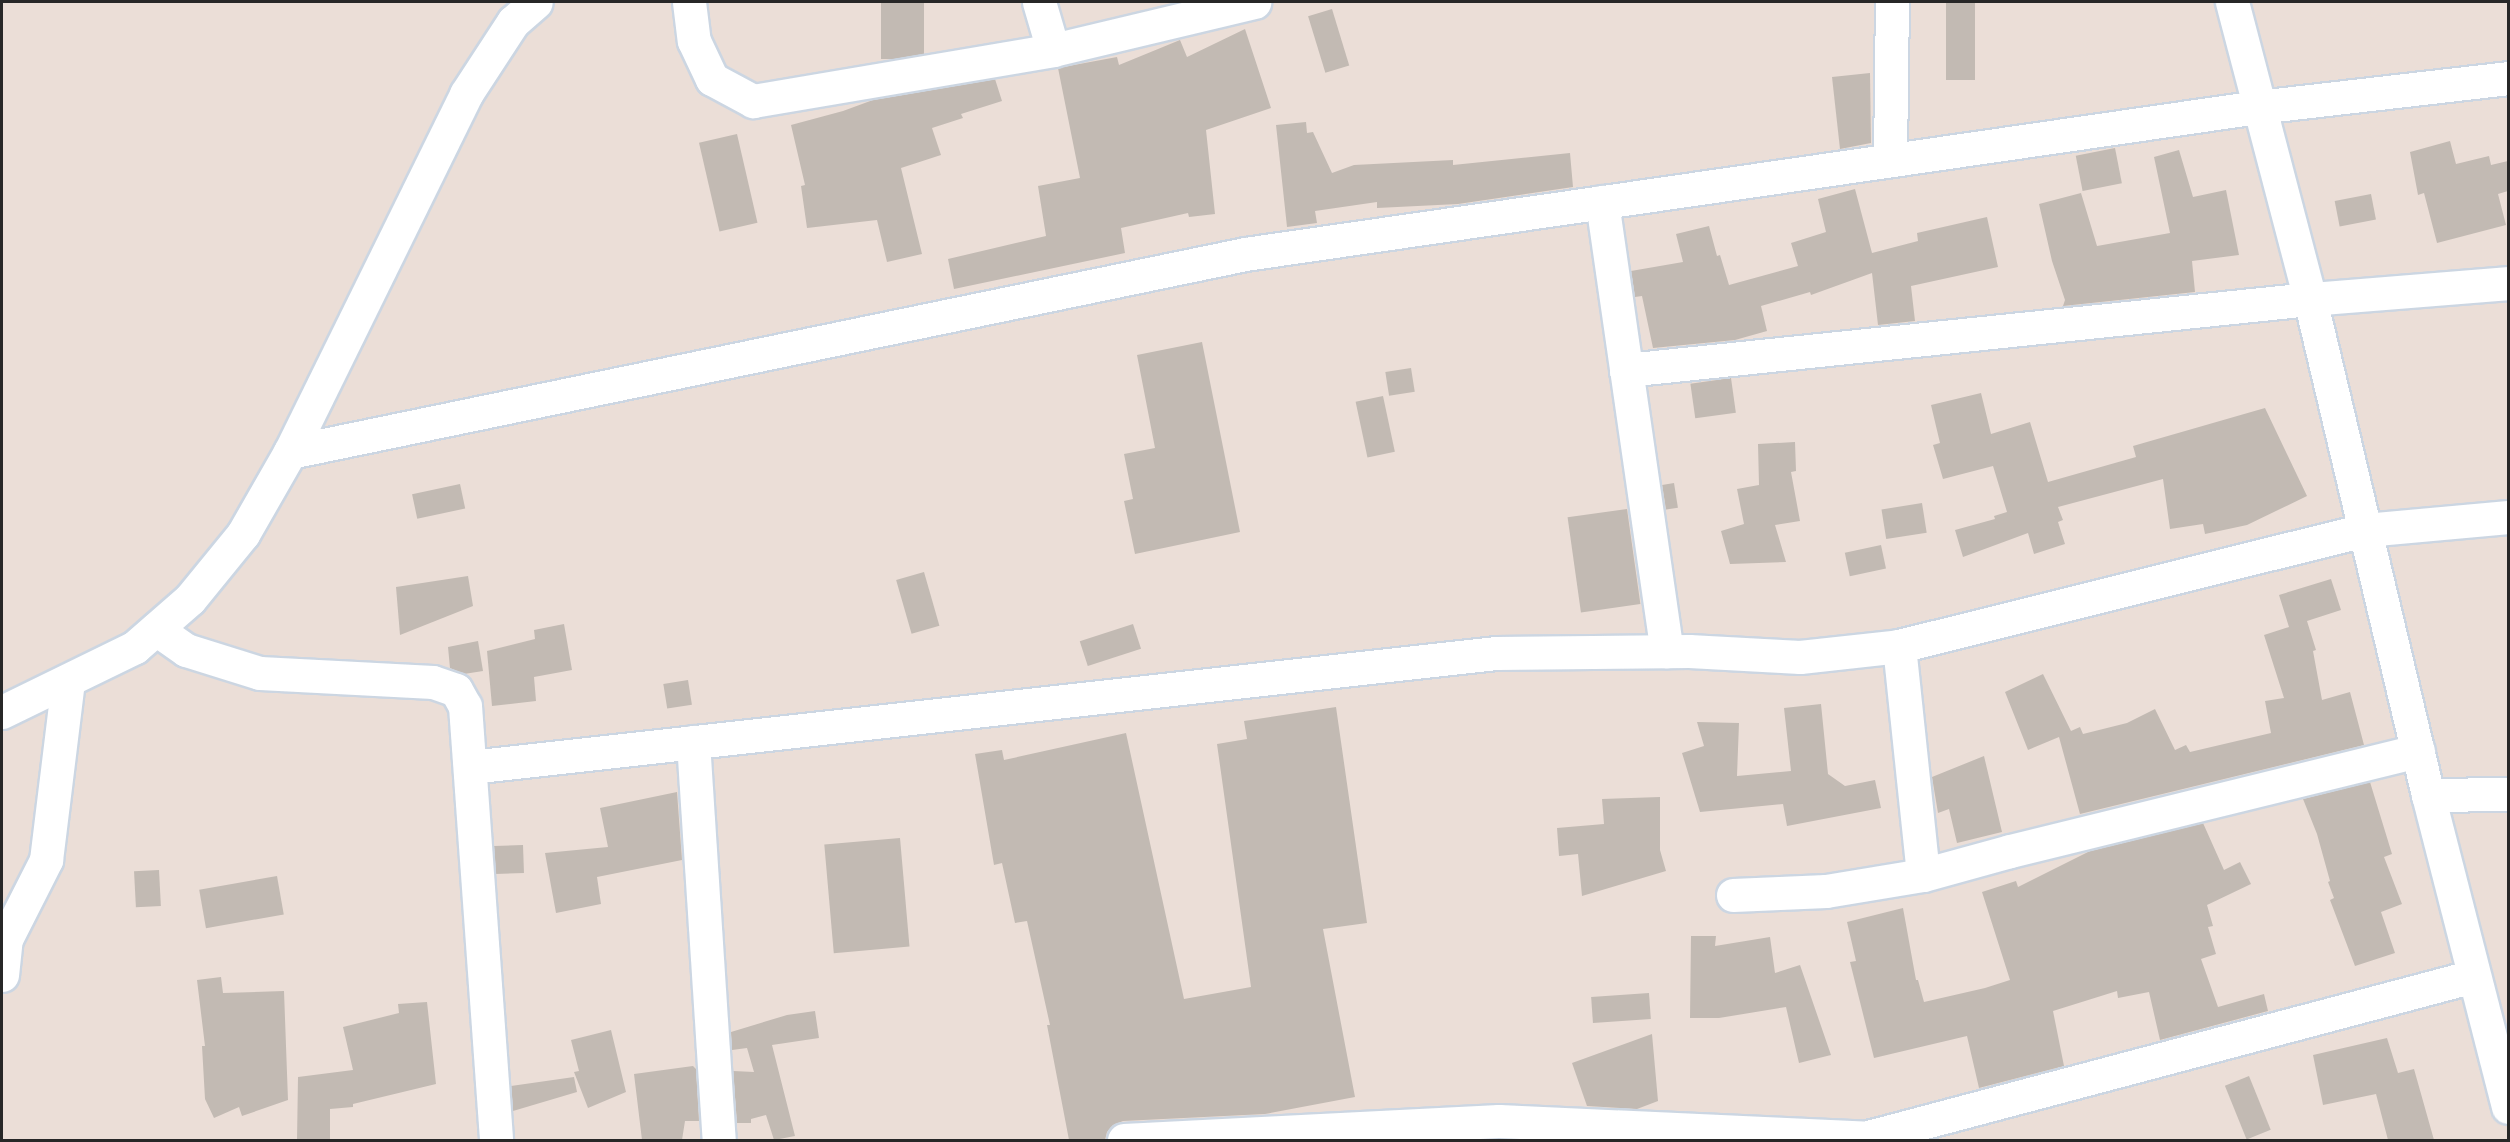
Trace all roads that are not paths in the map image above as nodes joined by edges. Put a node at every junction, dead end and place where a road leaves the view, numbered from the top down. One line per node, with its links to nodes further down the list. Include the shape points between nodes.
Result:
1 (536, 2): 15 (street, via 513,22 466,94)
2 (689, 2): 7 (street, via 694,41 712,79 753,101)
3 (1039, 2): 7 (street)
4 (1254, 2): 7 (street)
5 (1892, 2): 10 (street)
6 (2232, 2): 9 (street)
7 (1053, 50)
8 (2508, 78): 9 (street)
9 (2258, 107): 10 (street); 13 (street)
10 (1890, 160): 11 (street)
11 (1602, 202): 14 (street); 15 (street, via 1245,254)
12 (2508, 283): 13 (street)
13 (2310, 299): 14 (street); 17 (street)
14 (1626, 370): 20 (street)
15 (290, 452): 18 (street, via 243,534 189,599)
16 (2508, 517): 17 (street)
17 (2365, 530): 19 (street); 24 (street)
18 (156, 629): 21 (street, via 135,647); 25 (street, via 186,650 260,674 433,682 456,690 465,706)
19 (1899, 646): 20 (street, via 1800,657); 28 (street)
20 (1667, 651): 23 (street, via 1496,653)
21 (68, 680): 22 (street); 30 (street, via 46,860 6,939)
22 (2, 712)
23 (693, 742): 25 (street); 36 (street)
24 (2418, 751): 27 (street); 28 (street)
25 (470, 767): 35 (street)
26 (2508, 794): 27 (street)
27 (2428, 795): 31 (street)
28 (1923, 875): 29 (street, via 1826,891)
29 (1733, 895)
30 (2, 975)
31 (2474, 976): 32 (street); 34 (street)
32 (2498, 1028): 33 (street)
33 (2508, 1107)
34 (1862, 1139): 37 (street, via 1499,1121)
35 (496, 1140)
36 (719, 1140)
37 (1124, 1140)

